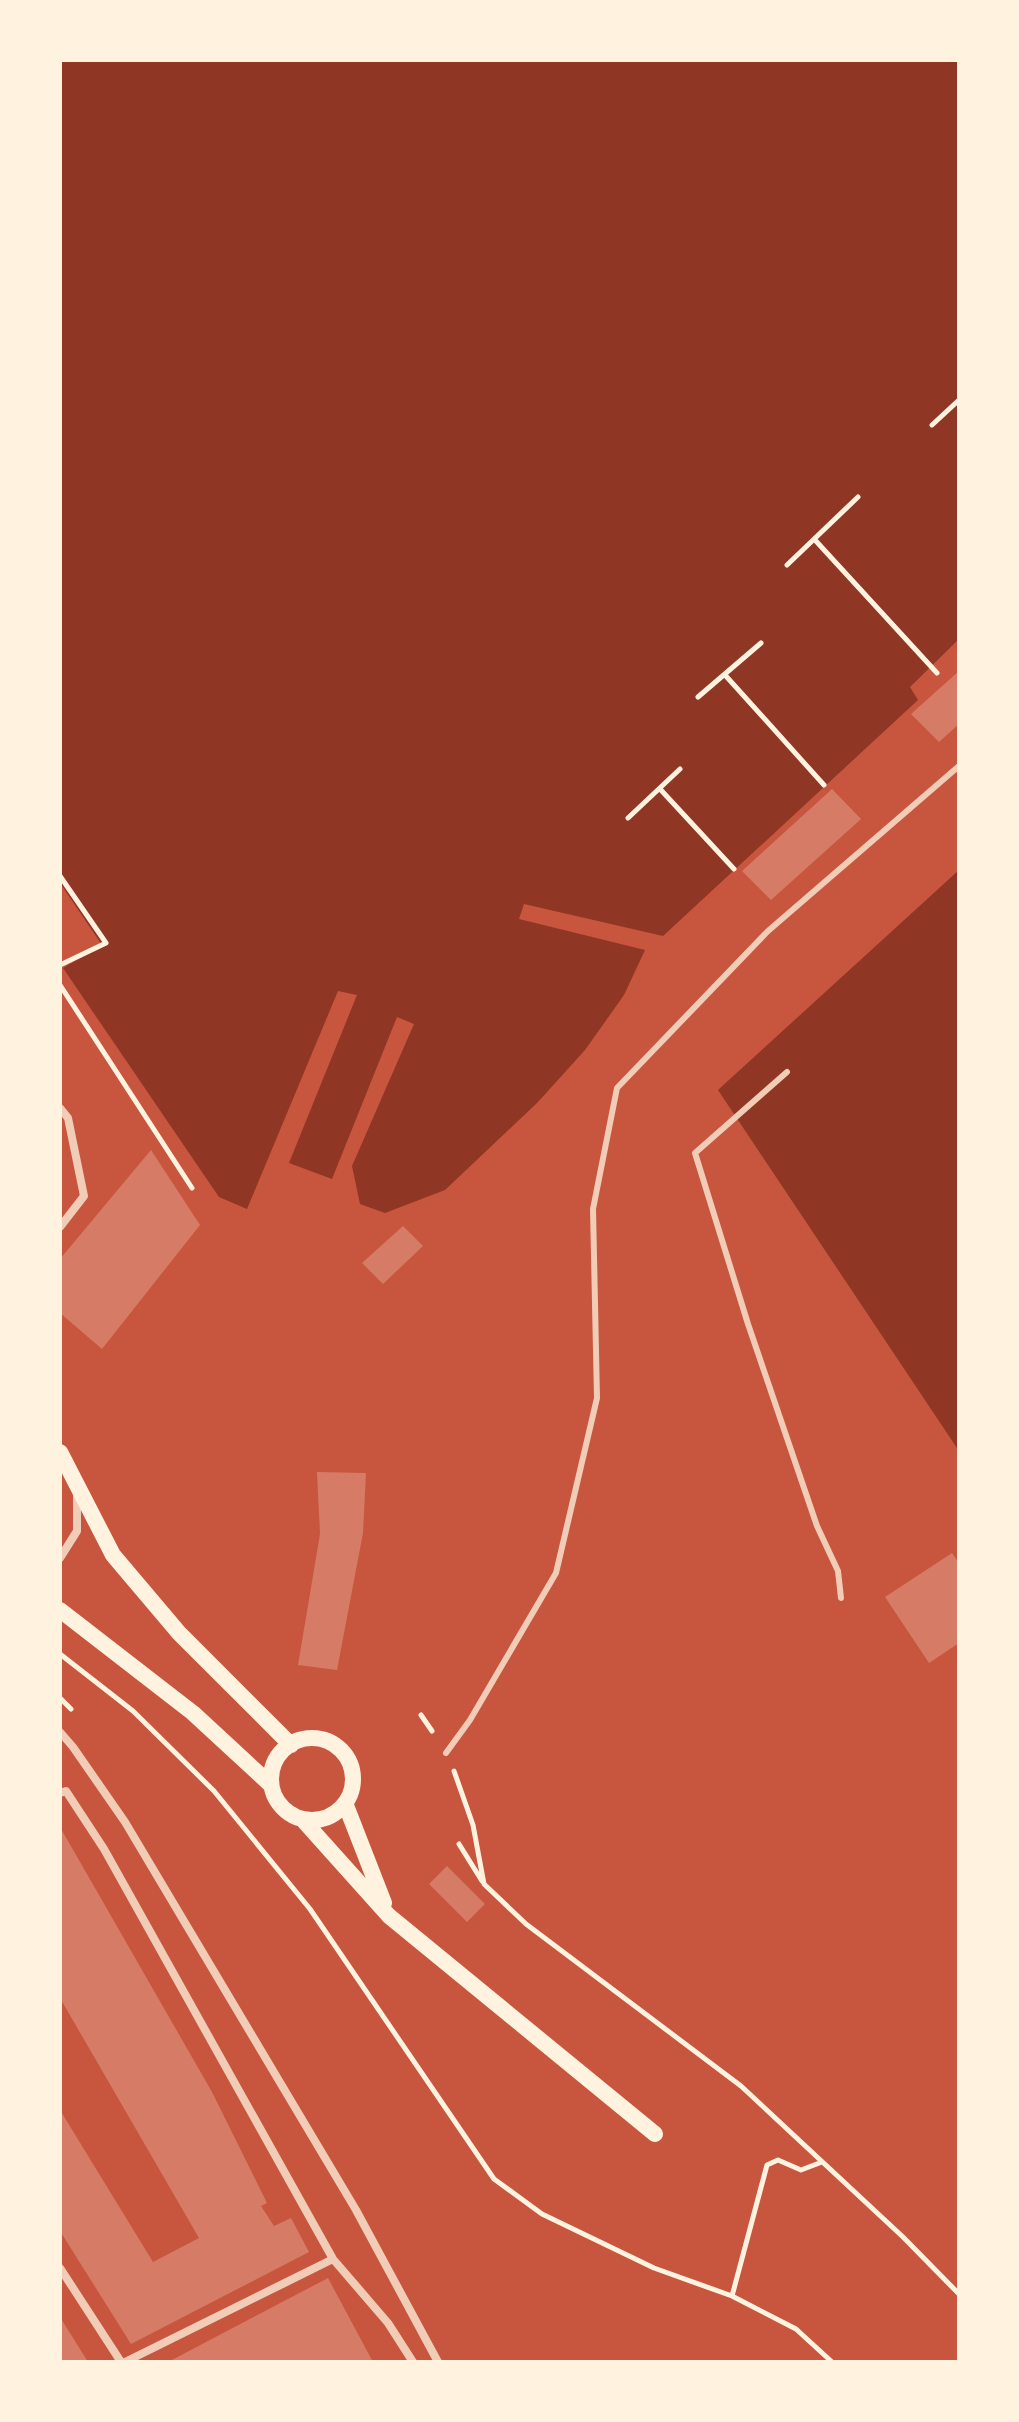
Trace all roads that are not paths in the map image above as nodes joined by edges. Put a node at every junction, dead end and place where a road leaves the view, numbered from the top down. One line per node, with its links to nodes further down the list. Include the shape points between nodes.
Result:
1 (959, 766): 12 (lane, via 768,931 617,1088 593,1209 597,1398 556,1573)
2 (787, 1072): 8 (lane, via 695,1153 817,1526 838,1571)
3 (60, 1108): 4 (street, via 68,1118 84,1196)
4 (60, 1227)
5 (60, 1452): 6 (main road)
6 (74, 1479): 7 (street, via 77,1531); 11 (main road, via 113,1555 179,1633)
7 (60, 1558)
8 (841, 1598)
9 (60, 1610): 13 (main road, via 193,1713)
10 (60, 1732): 23 (street, via 125,1822 356,2210)
11 (291, 1745): 13 (main road, via 275,1762); 15 (main road, via 315,1738 344,1753 353,1773)
12 (446, 1753)
13 (271, 1785): 16 (main road, via 282,1807)
14 (60, 1793): 19 (street, via 66,1791 104,1849)
15 (345, 1803): 16 (main road, via 326,1818); 17 (main road)
16 (302, 1819): 17 (main road)
17 (389, 1916): 18 (main road)
18 (655, 2134)
19 (333, 2259): 21 (street); 22 (street, via 388,2323)
20 (60, 2268): 21 (street)
21 (123, 2362)
22 (413, 2362)
23 (438, 2362)

